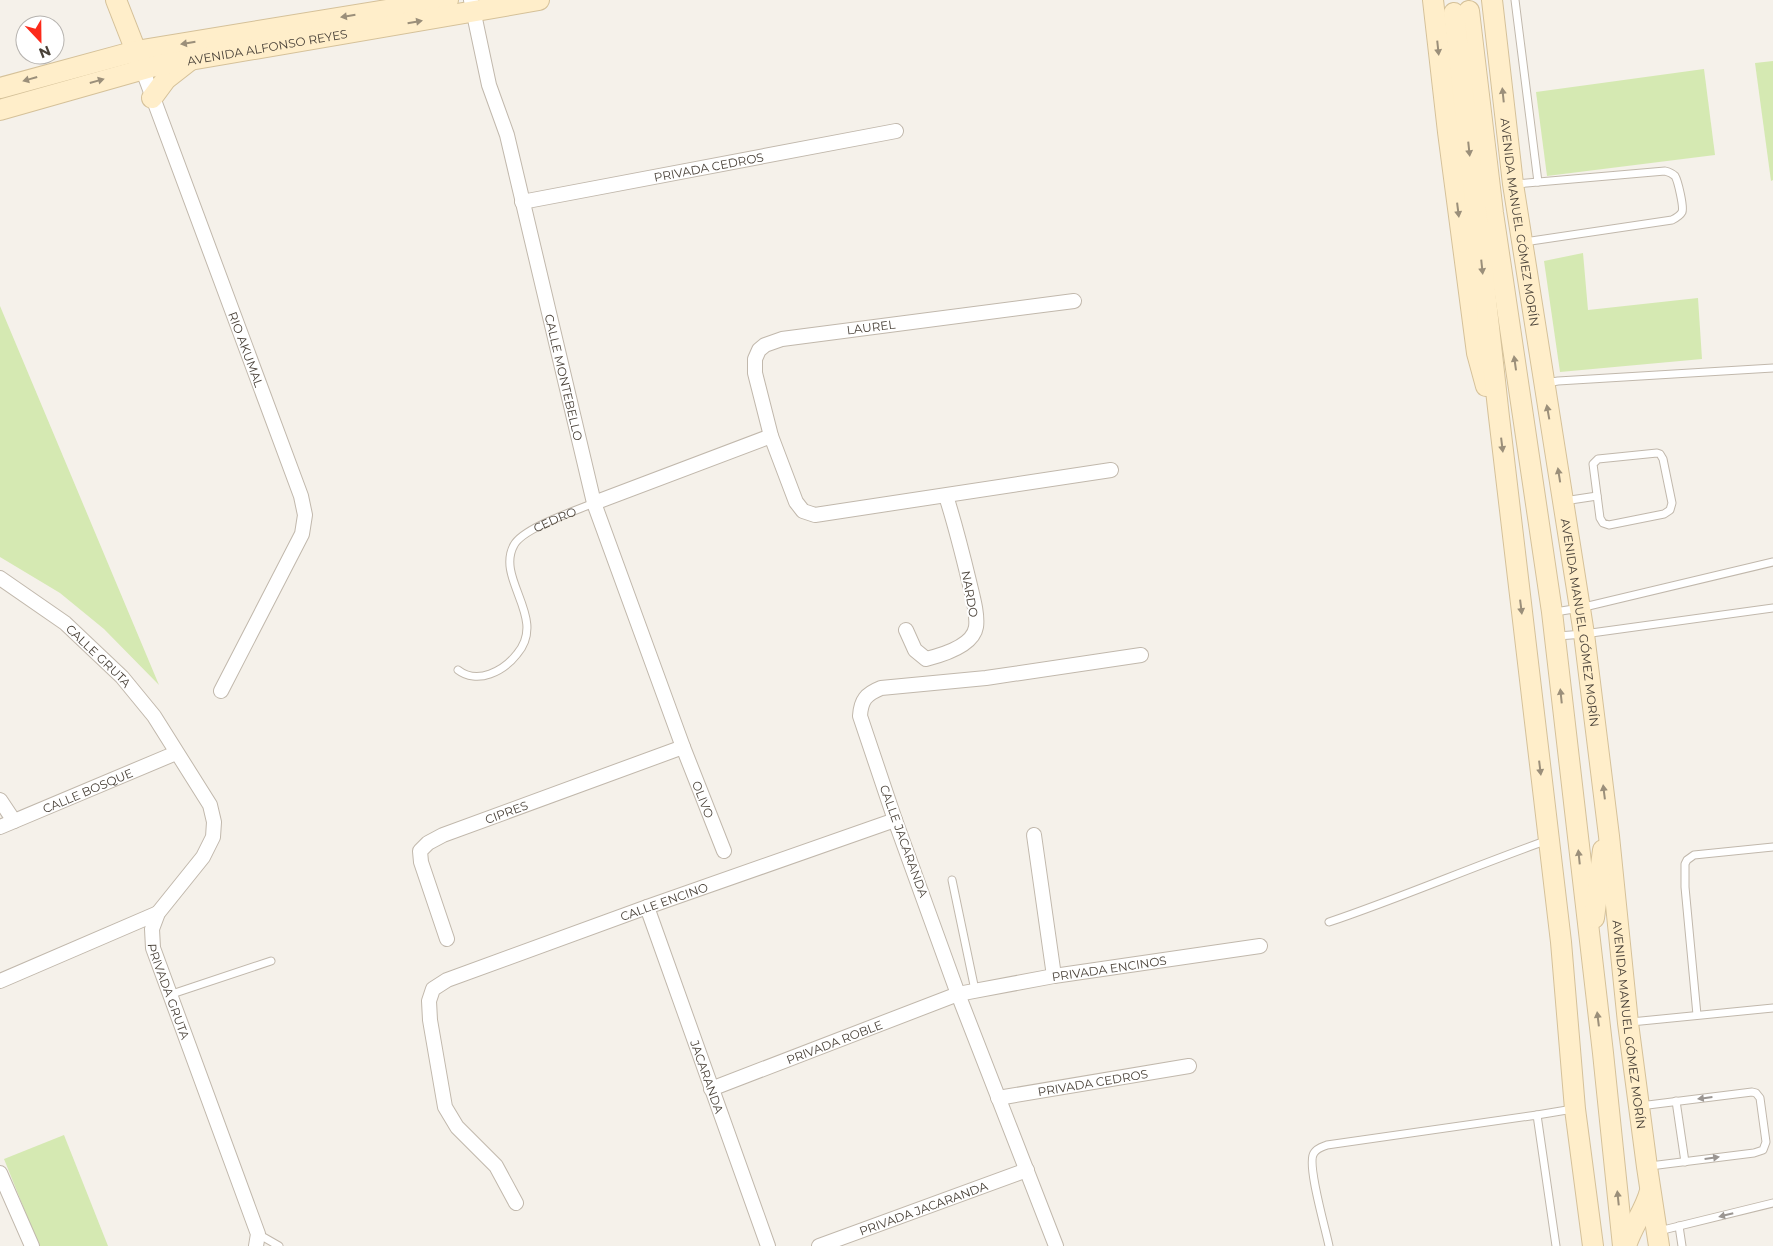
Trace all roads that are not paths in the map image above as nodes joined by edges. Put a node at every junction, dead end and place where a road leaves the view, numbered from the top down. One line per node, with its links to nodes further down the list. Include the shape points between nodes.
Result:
1 (116, 0): 9 (main road, RIO AKUMAL)
2 (448, 0): 8 (main road, AVENIDA ALFONSO REYES)
3 (539, 0): 7 (main road, AVENIDA ALFONSO REYES)
4 (1433, 0): 23 (main road, AVENIDA MANUEL GÓMEZ MORÍN, one-way to 23, via 1477,353 1483,379)
5 (1492, 0): 16 (main road, AVENIDA MANUEL GÓMEZ MORÍN, one-way to 5)
6 (1515, 0): 15 (lane)
7 (472, 6): 8 (main road, AVENIDA ALFONSO REYES, one-way to 7); 17 (street, CALLE MONTEBELLO, via 489,85 507,135)
8 (386, 12): 9 (main road, AVENIDA ALFONSO REYES, one-way to 9); 10 (main road, AVENIDA ALFONSO REYES)
9 (139, 60): 10 (main road, AVENIDA ALFONSO REYES); 11 (main road, AVENIDA ALFONSO REYES, one-way to 11); 12 (street, RIO AKUMAL); 13 (main road, AVENIDA ALFONSO REYES, one-way to 9)
10 (192, 60): 12 (main road, via 166,79)
11 (0, 88)
12 (152, 98): 41 (street, RIO AKUMAL, via 298,487 305,515 302,534)
13 (0, 110)
14 (896, 131): 17 (street, PRIVADA CEDROS)
15 (1538, 182): 16 (lane); 18 (lane, via 1670,172 1677,181 1682,212 1672,220)
16 (1513, 184): 18 (main road, AVENIDA MANUEL GÓMEZ MORÍN)
17 (522, 202): 30 (street, CALLE MONTEBELLO)
18 (1522, 243): 20 (main road, AVENIDA MANUEL GÓMEZ MORÍN)
19 (1074, 300): 24 (street, LAUREL, via 782,339 765,345 755,359 755,373)
20 (1536, 334): 22 (main road, AVENIDA MANUEL GÓMEZ MORÍN); 25 (main road, via 1529,352 1532,420)
21 (1773, 368): 22 (lane)
22 (1543, 384): 29 (main road, AVENIDA MANUEL GÓMEZ MORÍN, one-way to 22)
23 (1499, 417): 25 (main road, AVENIDA MANUEL GÓMEZ MORÍN, one-way to 23, via 1461,12); 50 (main road, AVENIDA MANUEL GÓMEZ MORÍN, one-way to 50)
24 (771, 436): 27 (street, LAUREL, via 796,502 803,512 816,515); 30 (street, CEDRO)
25 (1527, 446): 35 (main road, AVENIDA MANUEL GÓMEZ MORÍN)
26 (1111, 470): 27 (street)
27 (946, 496): 36 (street, NARDO, via 974,602 976,628 966,642 946,654 926,659 915,650)
28 (1597, 496): 28 (lane, via 1595,460 1657,453 1662,456 1672,504 1667,512 1605,524 1600,518); 29 (lane)
29 (1563, 501): 33 (main road, AVENIDA MANUEL GÓMEZ MORÍN)
30 (594, 503): 40 (lane, CEDRO, via 532,530 513,545 510,569 525,609 527,624 520,652 500,670 488,675 475,677); 42 (street, CALLE MONTEBELLO)
31 (1773, 562): 33 (lane)
32 (0, 578): 43 (street, CALLE GRUTA, via 65,624 122,677 154,716)
33 (1580, 608): 35 (lane); 37 (main road, AVENIDA MANUEL GÓMEZ MORÍN)
34 (1773, 608): 37 (lane)
35 (1552, 612): 38 (main road, AVENIDA MANUEL GÓMEZ MORÍN)
36 (906, 630)
37 (1584, 634): 38 (lane); 49 (main road, AVENIDA MANUEL GÓMEZ MORÍN, one-way to 37)
38 (1555, 637): 57 (main road, AVENIDA MANUEL GÓMEZ MORÍN, one-way to 38)
39 (1141, 655): 45 (street, CALLE JACARANDA, via 870,692 864,698 860,716)
40 (458, 670)
41 (220, 691)
42 (683, 747): 52 (street, OLIVO); 58 (street, CIPRES, via 428,843 420,851 420,862)
43 (176, 753): 46 (street, CALLE BOSQUE); 55 (street, PRIVADA GRUTA, via 210,806 213,837 203,857)
44 (0, 800): 46 (street)
45 (895, 820): 54 (street, CALLE ENCINO); 64 (street, CALLE JACARANDA)
46 (14, 821): 47 (street, CALLE BOSQUE)
47 (0, 827)
48 (1034, 836): 61 (street)
49 (1609, 836): 57 (main road, via 1602,856 1594,918); 68 (main road, AVENIDA MANUEL GÓMEZ MORÍN)
50 (1548, 840): 56 (lane); 76 (main road, AVENIDA MANUEL GÓMEZ MORÍN, via 1561,942)
51 (1773, 847): 67 (lane, via 1694,856 1685,864)
52 (724, 851)
53 (952, 880): 63 (lane)
54 (647, 906): 72 (street, JACARANDA); 83 (street, CALLE ENCINO, via 447,980 434,989 429,1002 430,1020 445,1107 457,1127 496,1166)
55 (158, 913): 62 (street); 65 (street, PRIVADA GRUTA, via 152,929 153,948)
56 (1329, 922)
57 (1588, 930): 69 (main road, AVENIDA MANUEL GÓMEZ MORÍN, one-way to 57)
58 (447, 939)
59 (1260, 946): 61 (street, PRIVADA ENCINOS)
60 (271, 961): 65 (lane)
61 (1054, 976): 63 (street, PRIVADA ENCINOS)
62 (0, 981)
63 (975, 990): 64 (street, PRIVADA ENCINOS)
64 (958, 994): 72 (street, PRIVADA ROBLE); 73 (street, CALLE JACARANDA)
65 (169, 995): 87 (street, PRIVADA GRUTA)
66 (1773, 1008): 67 (lane)
67 (1697, 1015): 68 (lane)
68 (1628, 1023): 71 (main road, AVENIDA MANUEL GÓMEZ MORÍN)
69 (1603, 1054): 71 (main road); 96 (main road, AVENIDA MANUEL GÓMEZ MORÍN, one-way to 69)
70 (1189, 1066): 73 (street, PRIVADA CEDROS)
71 (1636, 1084): 75 (main road, AVENIDA MANUEL GÓMEZ MORÍN)
72 (711, 1089): 90 (street, JACARANDA)
73 (998, 1098): 80 (street, CALLE JACARANDA)
74 (1676, 1102): 75 (lane); 78 (lane); 78 (lane, one-way to 74, via 1763,1150 1766,1142 1760,1098 1752,1092)
75 (1639, 1106): 79 (main road, AVENIDA MANUEL GÓMEZ MORÍN)
76 (1575, 1109): 77 (lane); 95 (main road, AVENIDA MANUEL GÓMEZ MORÍN)
77 (1536, 1115): 93 (lane, via 1319,1148 1312,1158 1313,1175); 94 (lane)
78 (1685, 1162): 79 (lane)
79 (1647, 1167): 82 (main road, AVENIDA MANUEL GÓMEZ MORÍN)
80 (1027, 1170): 91 (street, PRIVADA JACARANDA); 92 (street, CALLE JACARANDA)
81 (0, 1173): 88 (street)
82 (1650, 1190): 86 (main road, AVENIDA MANUEL GÓMEZ MORÍN); 96 (main road, via 1645,1207)
83 (516, 1203)
84 (1773, 1203): 85 (lane, one-way to 85)
85 (1679, 1226): 86 (lane); 97 (lane)
86 (1658, 1239)
87 (257, 1240): 89 (lane)
88 (32, 1246)
89 (279, 1246)
90 (768, 1246)
91 (819, 1246)
92 (1056, 1246)
93 (1328, 1246)
94 (1556, 1246)
95 (1593, 1246)
96 (1624, 1246)
97 (1682, 1246)

